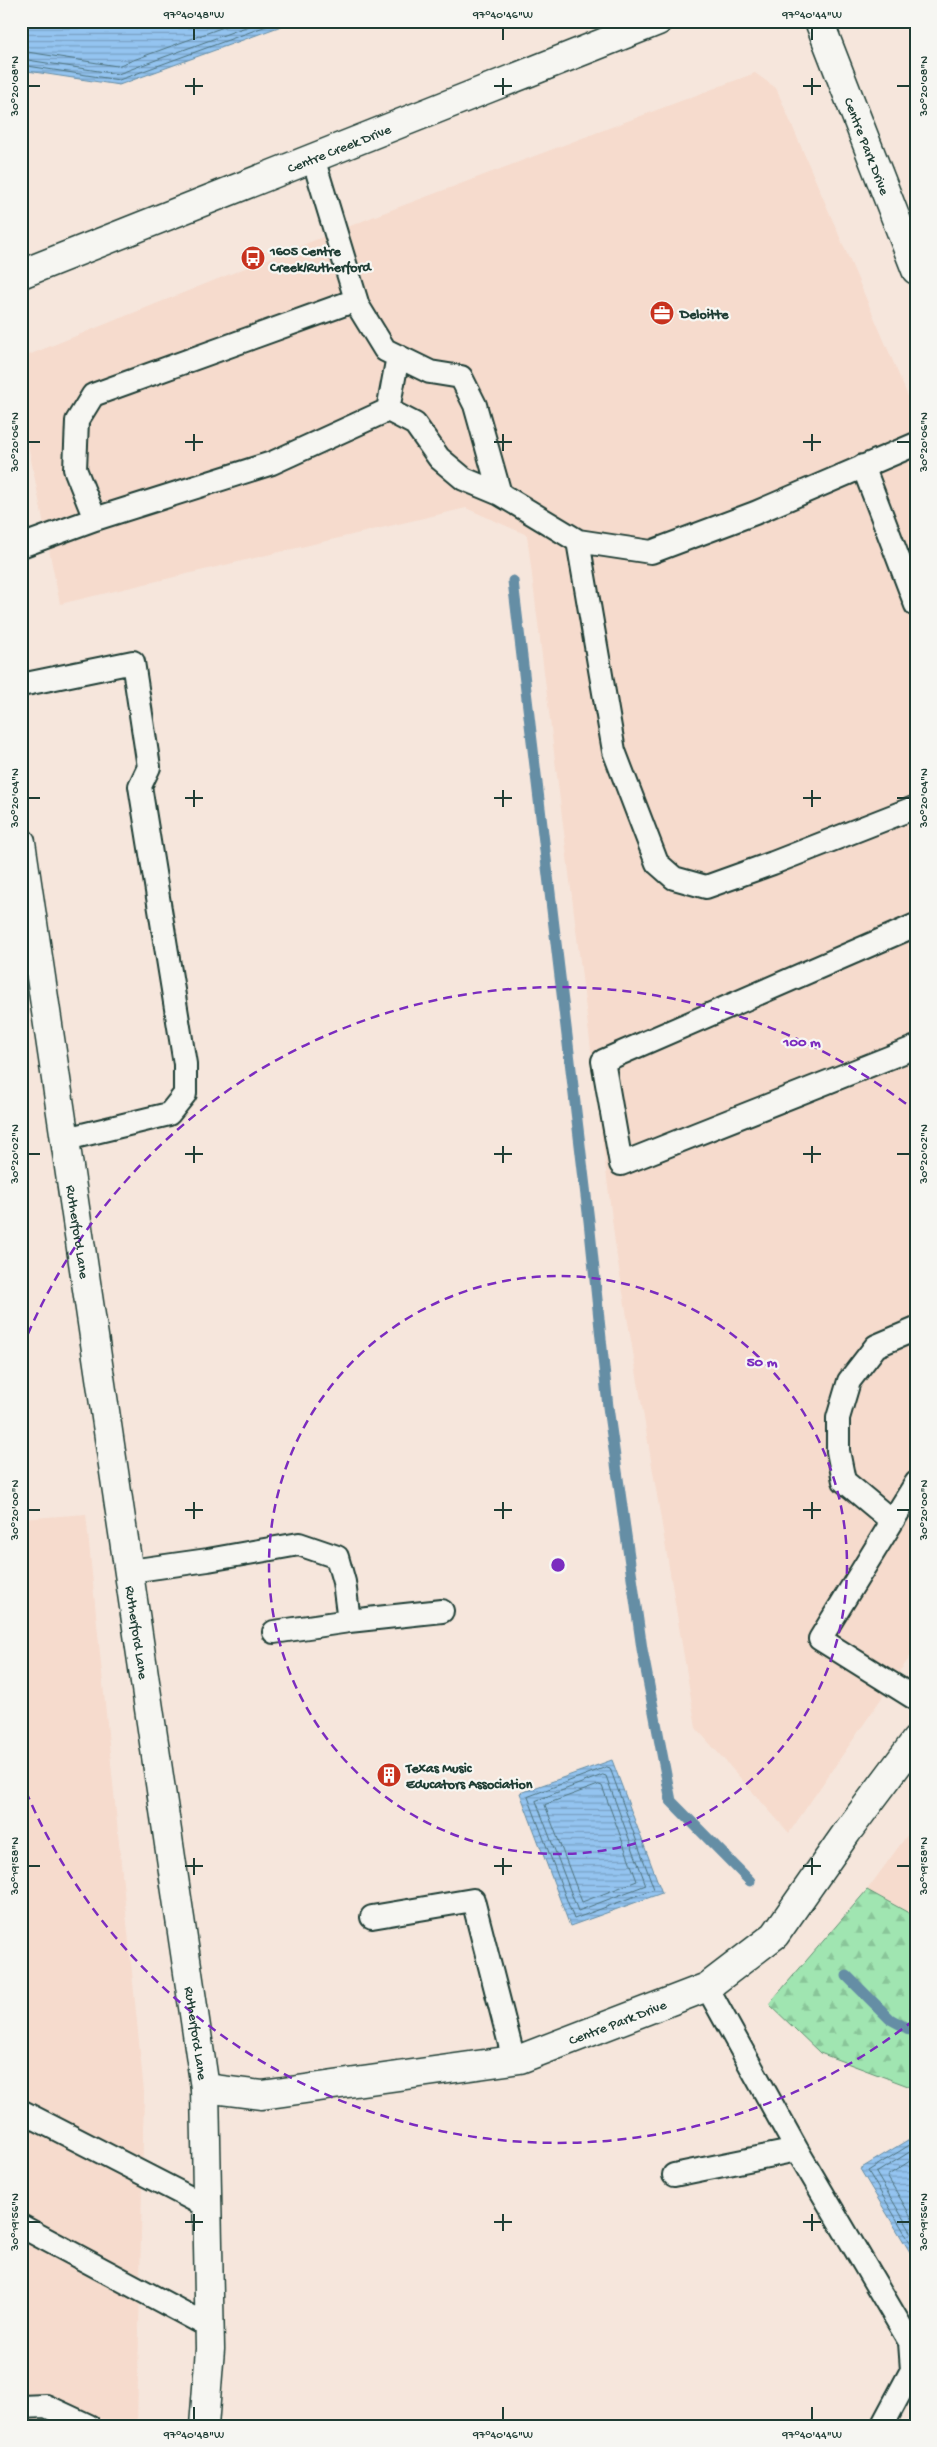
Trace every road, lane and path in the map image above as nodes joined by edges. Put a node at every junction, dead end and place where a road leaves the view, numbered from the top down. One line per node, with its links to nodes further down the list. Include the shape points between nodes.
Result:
1 (658, 21): 3 (street, Centre Creek Drive)
2 (819, 21): 4 (street, Centre Park Drive)
3 (313, 158): 5 (street, Centre Creek Drive); 6 (lane)
4 (916, 270)
5 (21, 274)
6 (356, 300): 7 (lane, via 385,350); 12 (lane, via 93,395 77,421 75,468)
7 (398, 356): 8 (lane); 11 (lane, via 430,372 461,377 476,405)
8 (388, 410): 11 (lane, via 415,424 439,458 464,479); 12 (lane, via 272,463)
9 (916, 444): 10 (lane)
10 (863, 466): 13 (lane, via 755,513 651,552); 15 (lane)
11 (500, 494): 13 (lane)
12 (95, 519): 14 (lane)
13 (578, 541): 17 (lane, via 614,751 657,863 674,878 706,887)
14 (21, 546)
15 (916, 605)
16 (21, 685): 22 (lane, via 133,662 149,766 140,786 185,1064 185,1094 169,1114)
17 (916, 807)
18 (21, 842): 19 (street, Rutherford Lane)
19 (27, 908): 22 (street, Rutherford Lane)
20 (916, 925): 21 (lane, via 603,1061 621,1164)
21 (916, 1047)
22 (66, 1139): 26 (street, Rutherford Lane)
23 (916, 1329): 25 (lane, via 876,1346 849,1381 838,1418 838,1451 844,1481)
24 (916, 1483): 25 (lane)
25 (892, 1521): 30 (lane, via 820,1639)
26 (130, 1571): 28 (lane, via 299,1544 337,1557); 35 (street, Rutherford Lane)
27 (442, 1611): 28 (lane)
28 (349, 1621): 29 (lane)
29 (274, 1632)
30 (916, 1698)
31 (916, 1740): 33 (street, Centre Park Drive, via 775,1935)
32 (372, 1917): 34 (lane, via 473,1900)
33 (707, 1987): 34 (street, Centre Park Drive); 37 (lane)
34 (514, 2060): 35 (street, Centre Park Drive, via 262,2095)
35 (205, 2088): 39 (street, Rutherford Lane)
36 (21, 2111): 39 (lane)
37 (797, 2150): 38 (lane); 45 (lane, via 910,2342 912,2370)
38 (674, 2175)
39 (208, 2207): 41 (street, Rutherford Lane)
40 (21, 2226): 41 (lane)
41 (210, 2328): 44 (street, Rutherford Lane)
42 (21, 2407): 43 (lane, via 46,2406)
43 (89, 2426)
44 (204, 2426)
45 (882, 2426)

